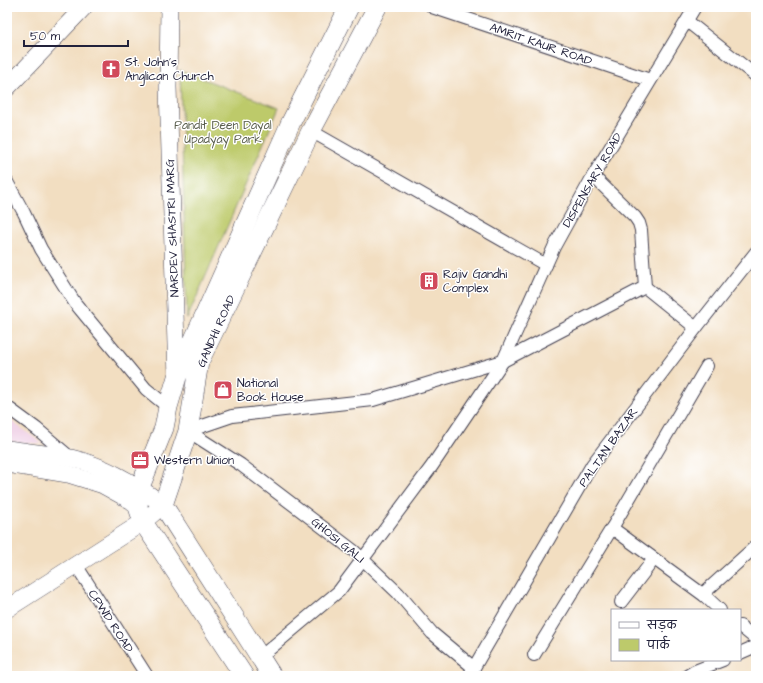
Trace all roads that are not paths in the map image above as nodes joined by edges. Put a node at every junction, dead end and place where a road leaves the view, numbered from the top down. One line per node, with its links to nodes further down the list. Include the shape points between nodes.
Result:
1 (84, 7): 10 (street)
2 (169, 7): 20 (street, NARDEV SHASTRI MARG, via 168,87)
3 (349, 7): 20 (main road, GANDHI ROAD, via 291,122)
4 (377, 7): 11 (main road, GANDHI ROAD)
5 (432, 7): 9 (street, AMRIT KAUR ROAD)
6 (695, 7): 7 (street, DISPENSARY ROAD)
7 (687, 21): 8 (street); 9 (street, DISPENSARY ROAD)
8 (756, 76)
9 (650, 80): 12 (street, DISPENSARY ROAD)
10 (7, 88)
11 (310, 131): 15 (street); 23 (main road, GANDHI ROAD, via 199,362)
12 (593, 176): 15 (street, DISPENSARY ROAD); 16 (street, via 639,223)
13 (7, 182): 22 (street, via 41,249 75,303 146,389)
14 (756, 252): 17 (street, PALTAN BAZAR)
15 (546, 265): 18 (street, DISPENSARY ROAD)
16 (645, 287): 17 (street); 18 (street)
17 (696, 328): 46 (street, PALTAN BAZAR, via 592,465)
18 (503, 361): 23 (street, via 373,400 232,416); 33 (street, DISPENSARY ROAD, via 432,466)
19 (708, 366): 30 (street)
20 (177, 377): 22 (main road, GANDHI ROAD)
21 (7, 407): 25 (street)
22 (168, 407): 27 (main road, GANDHI ROAD, via 164,428)
23 (188, 431): 28 (main road, GANDHI ROAD); 33 (street, GHOSI GALI, via 241,465)
24 (7, 449): 25 (street)
25 (72, 458): 27 (street, via 109,471)
26 (7, 464): 29 (street, via 68,474 103,486 132,501)
27 (140, 488): 28 (street); 29 (main road, GANDHI ROAD)
28 (163, 505): 29 (street); 44 (main road)
29 (140, 514): 34 (street); 48 (main road)
30 (612, 528): 32 (street); 43 (street)
31 (756, 546): 35 (street, via 705,592)
32 (654, 559): 35 (street); 36 (street)
33 (363, 560): 44 (street, DISPENSARY ROAD, via 339,591); 46 (street, GHOSI GALI, via 398,593 432,633)
34 (76, 565): 37 (street); 47 (street, CPWD ROAD)
35 (705, 596): 38 (street)
36 (621, 602)
37 (7, 609)
38 (719, 609)
39 (741, 627): 40 (street)
40 (756, 639)
41 (756, 646): 42 (street)
42 (741, 653)
43 (534, 655)
44 (260, 658): 49 (main road)
45 (721, 661): 50 (street)
46 (471, 672)
47 (147, 676)
48 (244, 676)
49 (272, 676)
50 (688, 676)

